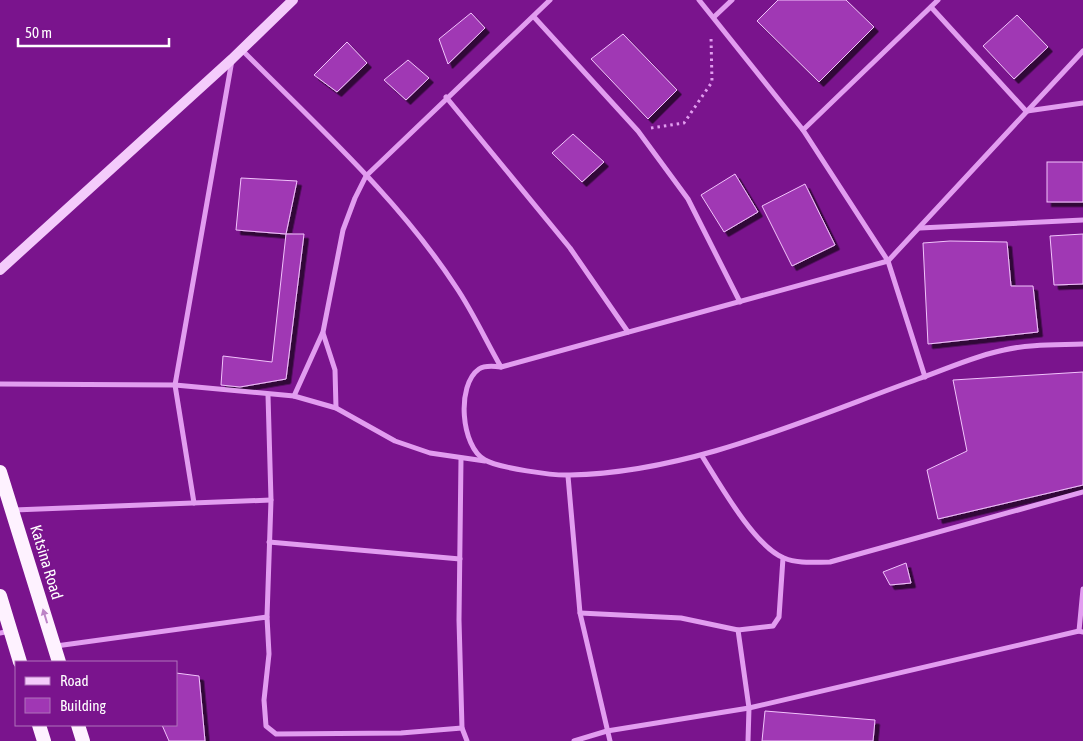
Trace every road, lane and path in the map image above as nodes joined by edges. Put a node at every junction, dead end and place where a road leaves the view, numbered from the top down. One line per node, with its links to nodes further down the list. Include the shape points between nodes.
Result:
1 (293, 0): 10 (main road)
2 (550, 0): 7 (street)
3 (699, 0): 8 (street)
4 (732, 0): 8 (street)
5 (938, 0): 6 (street)
6 (931, 7): 15 (street); 16 (street)
7 (534, 17): 13 (street); 17 (street)
8 (714, 17): 16 (street)
9 (711, 33): 17 (path, via 712,82 684,123)
10 (242, 50): 12 (main road); 18 (street)
11 (1083, 51): 15 (street)
12 (232, 59): 22 (main road); 30 (street)
13 (446, 97): 18 (street); 25 (street, via 570,248)
14 (1083, 102): 15 (street)
15 (1026, 111): 20 (street)
16 (803, 130): 21 (street)
17 (638, 131): 23 (street, via 688,199)
18 (366, 176): 24 (street, via 343,230); 27 (street, via 457,288)
19 (1083, 220): 20 (street)
20 (920, 228): 21 (street)
21 (888, 261): 23 (street); 28 (street)
22 (0, 270)
23 (740, 302): 25 (street)
24 (323, 332): 32 (street); 33 (street, via 335,370)
25 (628, 332): 27 (street)
26 (1083, 344): 28 (street, via 1007,349)
27 (501, 367): 36 (street, via 480,368 465,394 464,422 472,449)
28 (925, 377): 34 (street)
29 (0, 384): 30 (street)
30 (175, 385): 31 (street); 41 (street)
31 (268, 395): 32 (street); 40 (street)
32 (294, 396): 33 (street)
33 (336, 408): 35 (street, via 395,441)
34 (702, 456): 38 (street, via 628,472); 45 (street, via 752,532)
35 (461, 459): 36 (street); 44 (street)
36 (485, 461): 38 (street)
37 (0, 472): 42 (highway, Katsina Road)
38 (568, 476): 48 (street)
39 (1083, 492): 45 (street, via 830,562 806,563)
40 (271, 500): 41 (street); 43 (street)
41 (194, 503): 42 (street)
42 (13, 510): 53 (highway, Katsina Road, one-way to 42)
43 (269, 542): 44 (street); 49 (street)
44 (460, 558): 59 (street)
45 (783, 558): 50 (street, via 779,617 773,626)
46 (1083, 589): 52 (street)
47 (0, 596): 51 (highway)
48 (580, 613): 50 (street, via 681,618); 60 (street)
49 (267, 618): 53 (street); 61 (street, via 266,726 276,734)
50 (738, 630): 56 (street)
51 (5, 632): 54 (highway)
52 (1081, 632): 56 (street)
53 (55, 646): 55 (highway, Katsina Road)
54 (20, 661)
55 (59, 661)
56 (749, 708): 60 (street); 68 (street)
57 (39, 726): 62 (highway)
58 (78, 726): 63 (highway)
59 (462, 728): 61 (street); 65 (street)
60 (607, 731): 66 (street); 67 (street)
61 (402, 733): 64 (street)
62 (44, 741)
63 (83, 741)
64 (404, 741)
65 (467, 741)
66 (574, 741)
67 (610, 741)
68 (748, 741)

